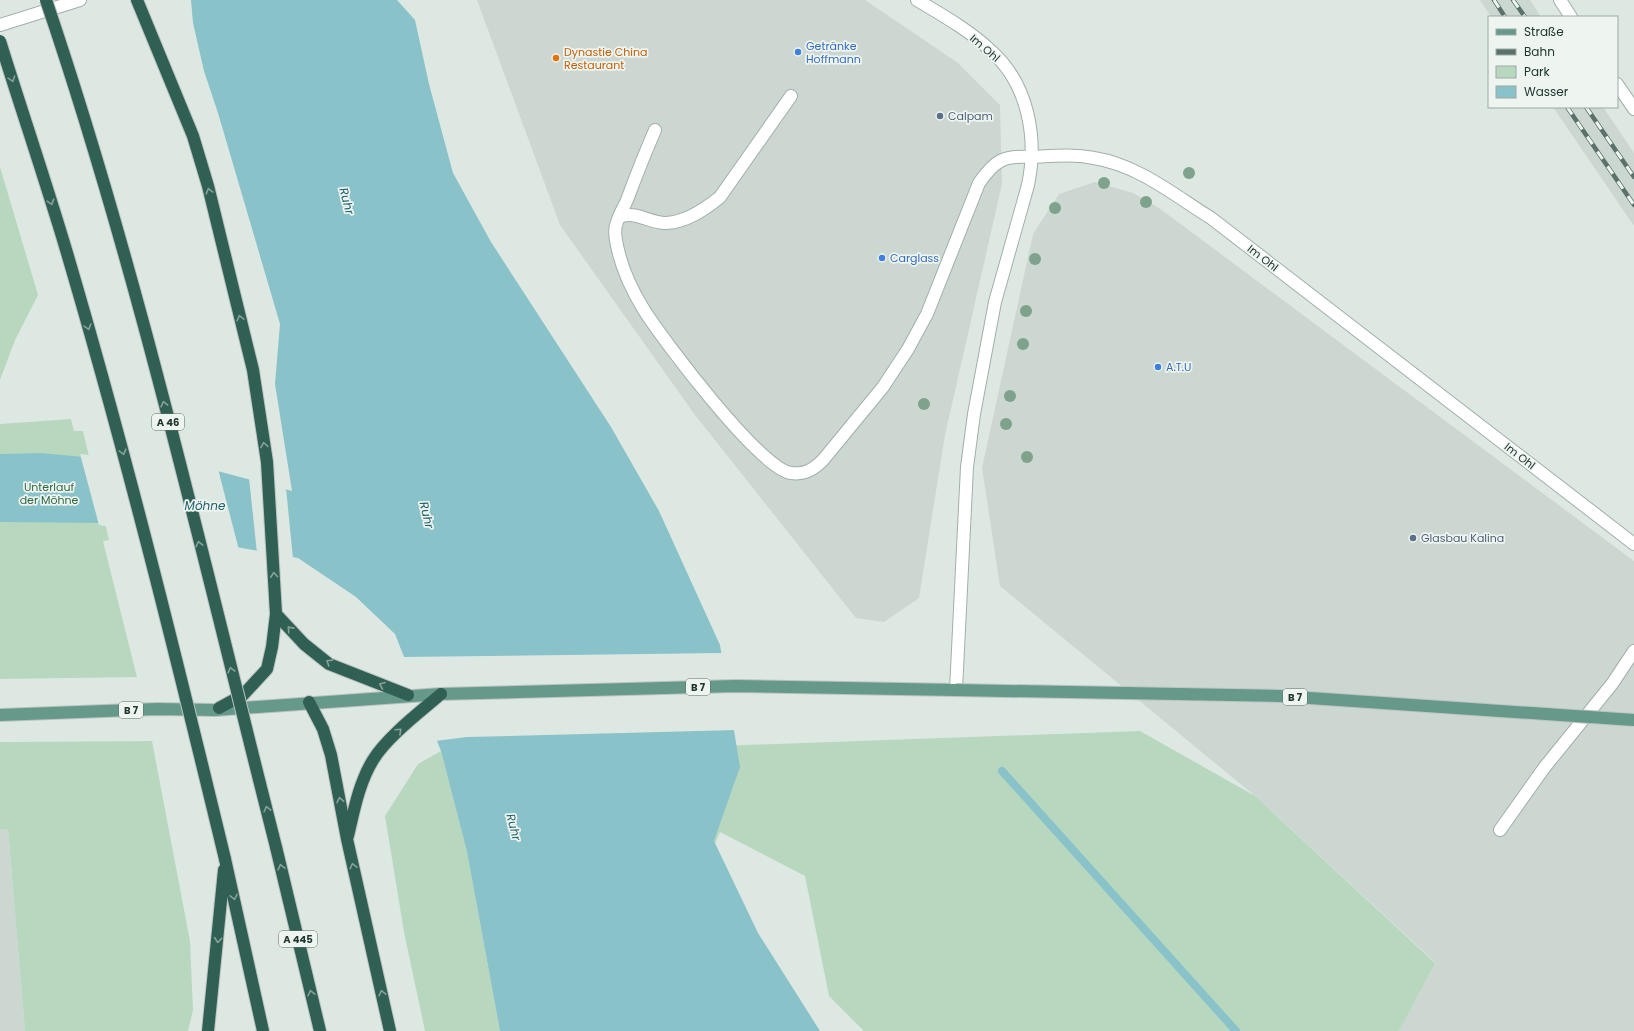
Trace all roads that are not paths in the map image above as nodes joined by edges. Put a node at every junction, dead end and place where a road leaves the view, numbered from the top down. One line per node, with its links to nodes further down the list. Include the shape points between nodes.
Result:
1 (46, 0): 27 (highway, A 46, one-way to 1, bridge, via 140,312 78,94)
2 (80, 0): 7 (street)
3 (137, 0): 16 (highway, one-way to 3, via 267,462 253,370 216,219 192,136)
4 (917, 0): 13 (street, Im Ohl, via 990,49 1000,60 1026,104 1033,142)
5 (1560, 0): 6 (street)
6 (1570, 16)
7 (0, 26)
8 (0, 41): 28 (highway, one-way to 28, bridge, via 67,252 122,448)
9 (1618, 85): 11 (street)
10 (791, 96): 14 (street, via 720,197 709,206 682,220 664,223 630,215)
11 (1634, 108)
12 (655, 130): 14 (street)
13 (1032, 157): 14 (street, via 1006,158 988,169 979,183 927,314 908,349 883,387 832,450 813,470 801,474 780,469 747,440 711,399 644,311 626,276 616,239 617,221); 15 (street, Im Ohl, via 1077,156 1120,165 1138,172 1211,218); 18 (street, via 1028,185 995,302 974,414 967,467)
14 (620, 217)
15 (1634, 544)
16 (276, 614): 20 (highway, one-way to 16, via 330,664 304,644); 22 (highway, via 267,669 243,695)
17 (1634, 651): 25 (street, via 1612,684 1544,768)
18 (956, 690): 19 (main road, B 7, via 736,686); 24 (main road, B 7, bridge, via 1280,696)
19 (441, 694): 20 (main road, B 7); 26 (highway, one-way to 19, via 358,794 373,760 385,745)
20 (408, 695): 21 (main road, B 7)
21 (309, 702): 22 (main road, B 7); 26 (highway, one-way to 21, via 331,755 323,729)
22 (219, 708): 23 (main road, B 7)
23 (0, 715)
24 (1634, 720)
25 (1500, 830)
26 (347, 839): 32 (highway, one-way to 26)
27 (276, 847): 31 (highway, A 445, one-way to 27)
28 (225, 859): 29 (highway, one-way to 29); 30 (highway, one-way to 30)
29 (208, 1031)
30 (263, 1031)
31 (320, 1031)
32 (390, 1031)

